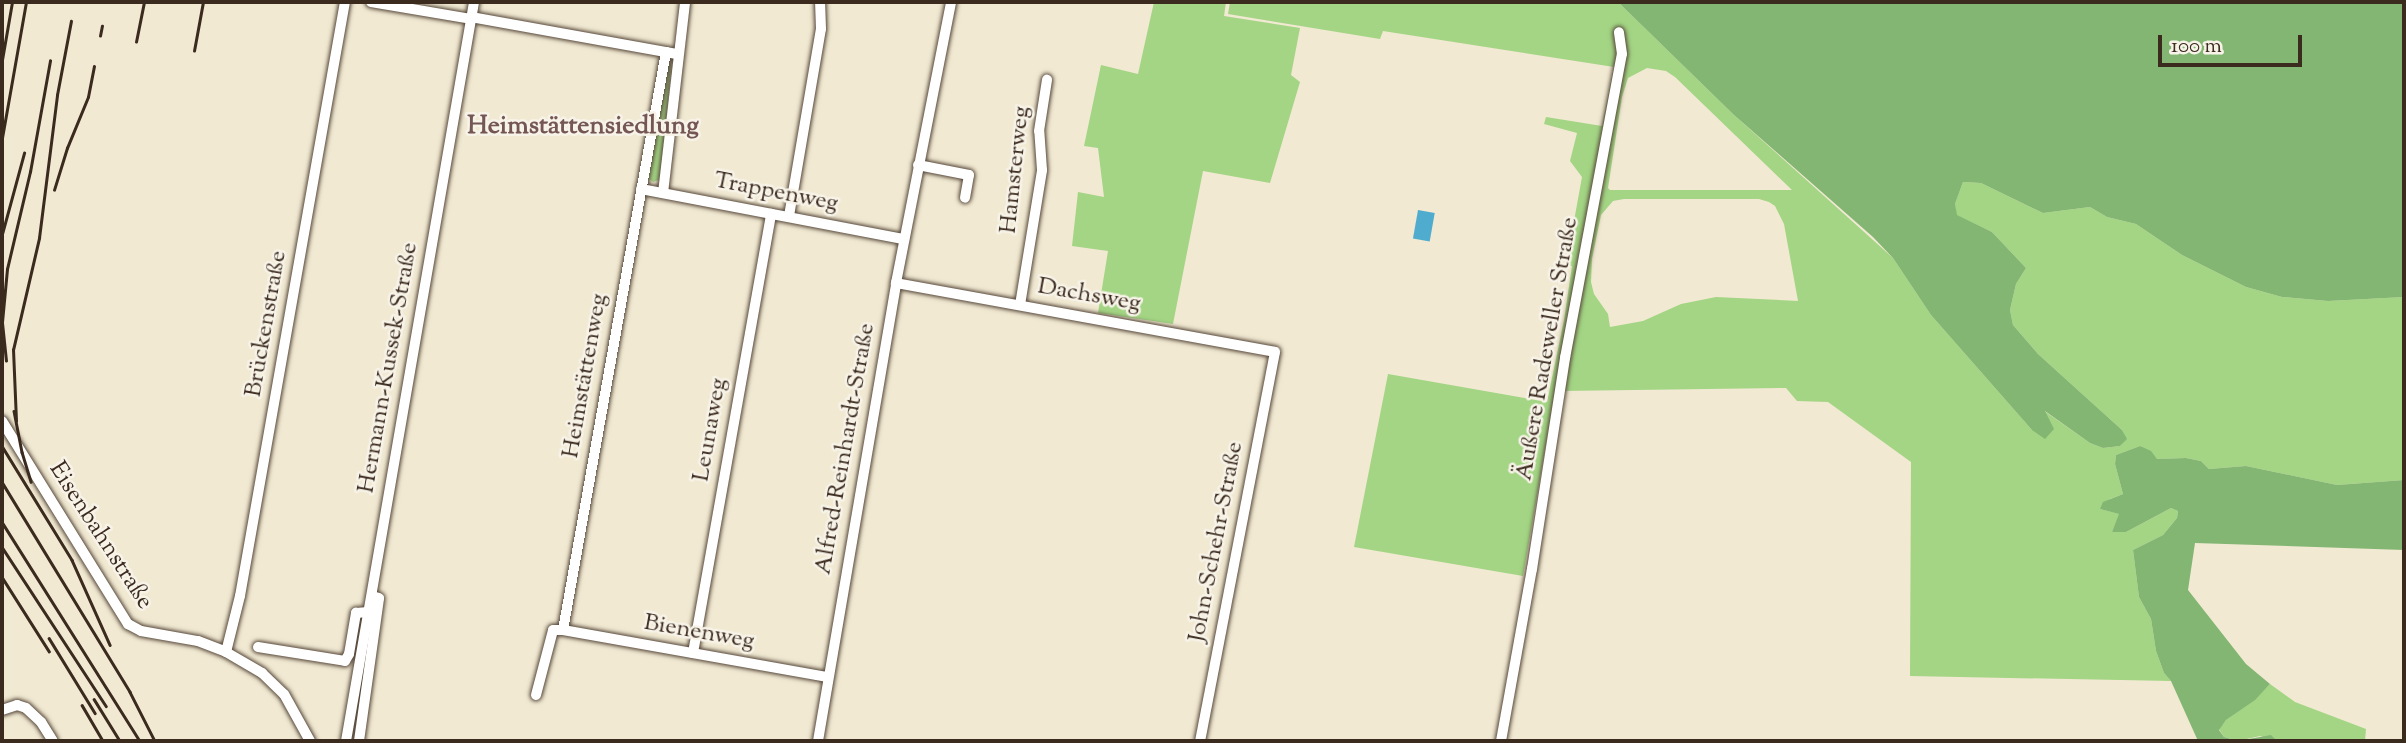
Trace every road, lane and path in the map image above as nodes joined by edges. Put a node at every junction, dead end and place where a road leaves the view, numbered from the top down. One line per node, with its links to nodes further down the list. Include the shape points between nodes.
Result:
1 (345, 2): 27 (street, Brückenstraße, via 243,583)
2 (371, 2): 7 (street)
3 (474, 2): 7 (street, Hermann-Kussek-Straße)
4 (685, 2): 10 (street)
5 (820, 2): 17 (street, via 821,29)
6 (951, 2): 12 (street, Alfred-Reinhardt-Straße)
7 (471, 18): 9 (street); 23 (street, Hermann-Kussek-Straße)
8 (1619, 32): 38 (street, Äußere Radeweller Straße, via 1622,54)
9 (666, 52): 10 (street); 13 (street, Heimstättenweg)
10 (677, 54): 14 (street)
11 (1047, 80): 20 (street, Hamsterweg, via 1039,131 1042,170)
12 (918, 165): 15 (street, via 968,175); 18 (street, Alfred-Reinhardt-Straße)
13 (640, 189): 14 (street, Trappenweg); 25 (street, Heimstättenweg)
14 (663, 193): 16 (street, Trappenweg)
15 (965, 198)
16 (771, 214): 17 (street, Trappenweg); 28 (street, Leunaweg)
17 (789, 216): 18 (street, Trappenweg)
18 (904, 239): 19 (street, Alfred-Reinhardt-Straße)
19 (896, 283): 20 (street, Dachsweg); 29 (street, Alfred-Reinhardt-Straße)
20 (1020, 305): 21 (street, Dachsweg)
21 (1275, 352): 37 (street, John-Schehr-Straße)
22 (2, 421): 27 (street, Eisenbahnstraße, via 128,624)
23 (372, 596): 24 (street, Hermann-Kussek-Straße); 35 (street, via 379,597)
24 (368, 612): 26 (street, via 356,613 345,661); 34 (street, Hermann-Kussek-Straße)
25 (563, 630): 28 (street, Bienenweg); 30 (street, Heimstättenweg, via 553,630)
26 (258, 647)
27 (226, 652): 33 (street, Eisenbahnstraße, via 274,682)
28 (693, 653): 29 (street, Bienenweg)
29 (828, 677): 36 (street, Alfred-Reinhardt-Straße)
30 (536, 695)
31 (2, 710): 32 (street, via 17,705 26,708)
32 (53, 741)
33 (310, 741)
34 (345, 741)
35 (359, 741)
36 (818, 741)
37 (1200, 741)
38 (1501, 741)

